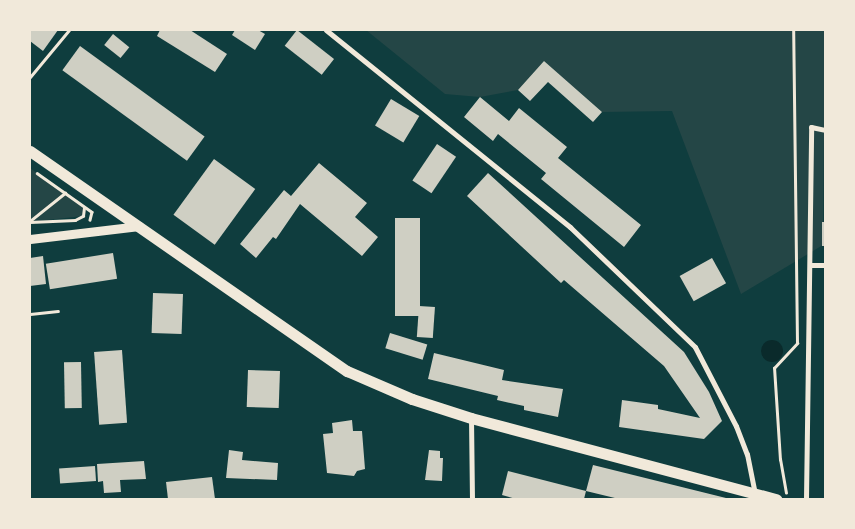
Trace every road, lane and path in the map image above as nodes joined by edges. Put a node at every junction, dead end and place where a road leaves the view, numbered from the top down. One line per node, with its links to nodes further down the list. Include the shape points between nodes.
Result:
1 (69, 30): 4 (lane)
2 (326, 30): 19 (street, via 570,227 695,348 748,454)
3 (793, 30): 22 (path, via 798,343 774,368 780,460)
4 (30, 77)
5 (825, 130): 14 (street, via 811,127)
6 (30, 151): 11 (main road)
7 (30, 168): 8 (path)
8 (65, 192): 9 (path); 10 (path)
9 (84, 206): 10 (path, via 85,214 81,218); 12 (path, via 92,212 89,220)
10 (30, 222)
11 (139, 226): 13 (street); 18 (main road, via 348,371 412,399)
12 (39, 227)
13 (30, 239)
14 (811, 265): 15 (street); 23 (street)
15 (825, 265)
16 (58, 311): 17 (lane)
17 (30, 314)
18 (471, 418): 19 (main road); 20 (street)
19 (755, 496): 21 (main road)
20 (472, 499)
21 (776, 499)
22 (787, 499)
23 (806, 499)

